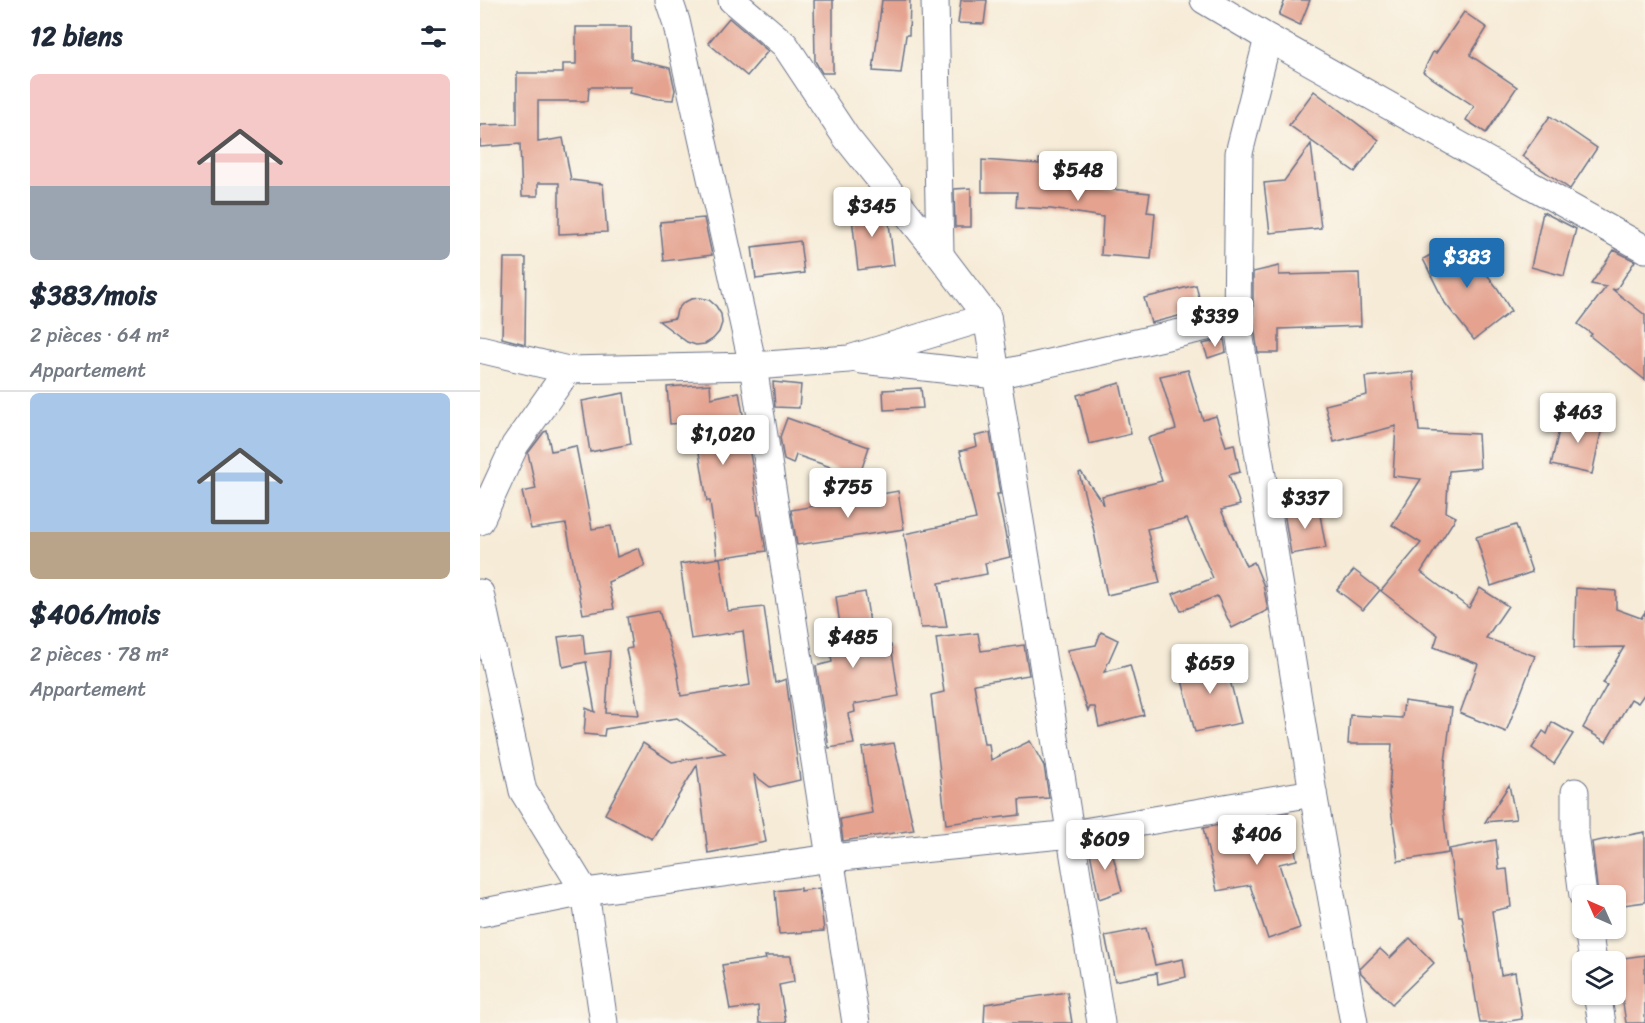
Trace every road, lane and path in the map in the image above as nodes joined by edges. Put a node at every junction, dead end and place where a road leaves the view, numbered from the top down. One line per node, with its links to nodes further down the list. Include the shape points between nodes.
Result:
1 (669, 0): 12 (street)
2 (732, 0): 7 (street, via 785,45 846,137)
3 (935, 0): 7 (street)
4 (1204, 0): 5 (street)
5 (1268, 38): 6 (street); 9 (street, via 1239,153)
6 (1645, 249)
7 (940, 255): 8 (street)
8 (987, 317): 11 (street); 14 (street)
9 (1237, 320): 14 (street); 18 (street)
10 (480, 349): 13 (street)
11 (849, 359): 12 (street); 14 (street)
12 (753, 366): 13 (street); 20 (street)
13 (568, 369): 15 (street, via 515,445)
14 (996, 375): 19 (street)
15 (480, 521)
16 (480, 593): 22 (street, via 524,791)
17 (1575, 792): 21 (street)
18 (1313, 793): 19 (street); 28 (street)
19 (1072, 834): 20 (street); 27 (street)
20 (831, 858): 22 (street); 26 (street)
21 (1582, 885)
22 (585, 892): 23 (street); 25 (street)
23 (480, 913)
24 (1600, 1005): 29 (street)
25 (604, 1023)
26 (856, 1023)
27 (1101, 1023)
28 (1354, 1023)
29 (1602, 1023)

